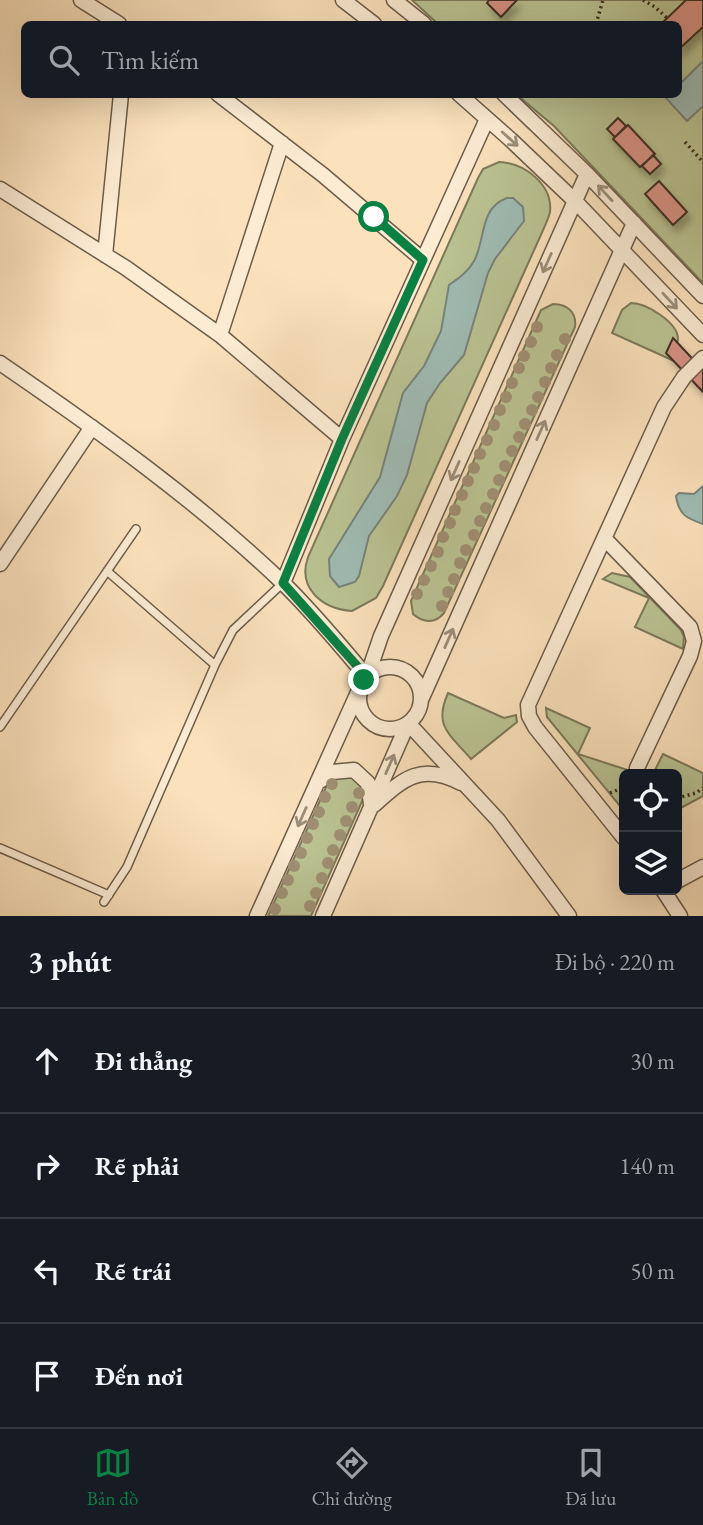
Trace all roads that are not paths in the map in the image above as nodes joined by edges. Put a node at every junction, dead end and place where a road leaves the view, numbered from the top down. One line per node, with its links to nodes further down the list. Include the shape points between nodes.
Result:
1 (81, 0): 4 (street)
2 (343, 0): 5 (street)
3 (394, 0): 6 (street)
4 (114, 21)
5 (370, 21)
6 (420, 21)
7 (121, 98): 18 (street)
8 (223, 98): 12 (street)
9 (463, 98): 11 (street)
10 (508, 98): 13 (street)
11 (486, 119): 15 (street, one-way to 15); 19 (street)
12 (282, 143): 19 (street); 21 (street)
13 (587, 174): 15 (street); 16 (street, one-way to 13)
14 (0, 189): 18 (street)
15 (575, 201): 17 (street); 33 (street, one-way to 33)
16 (634, 223): 17 (street); 20 (street)
17 (622, 250): 22 (street, one-way to 22); 34 (street, one-way to 17)
18 (105, 255): 21 (street)
19 (423, 260): 26 (street)
20 (703, 296)
21 (220, 335): 26 (street)
22 (703, 335)
23 (703, 358): 28 (street, via 664,407)
24 (0, 363): 25 (street)
25 (92, 427): 29 (street); 31 (street)
26 (342, 439): 31 (street)
27 (136, 529): 30 (lane)
28 (604, 538): 37 (street, via 690,627 694,641); 41 (street, via 528,711 535,727)
29 (0, 564)
30 (107, 571): 32 (lane); 36 (lane)
31 (283, 583): 32 (lane, via 233,630); 33 (street)
32 (215, 665): 42 (lane, via 127,867 106,899)
33 (364, 683): 34 (street, via 377,670 402,670 415,680); 35 (street, via 360,706 370,722 391,729); 38 (street)
34 (421, 700): 35 (street)
35 (408, 723): 39 (street); 40 (street, one-way to 35)
36 (0, 727)
37 (637, 768)
38 (317, 784): 40 (street, via 332,772 354,771 369,783); 46 (street, one-way to 46)
39 (470, 788): 40 (street, via 439,774 421,773 404,780); 48 (street)
40 (371, 808): 47 (street)
41 (619, 832)
42 (0, 848)
43 (703, 867): 44 (street)
44 (682, 878)
45 (666, 895): 49 (street)
46 (257, 916)
47 (323, 916)
48 (569, 916)
49 (680, 916)

